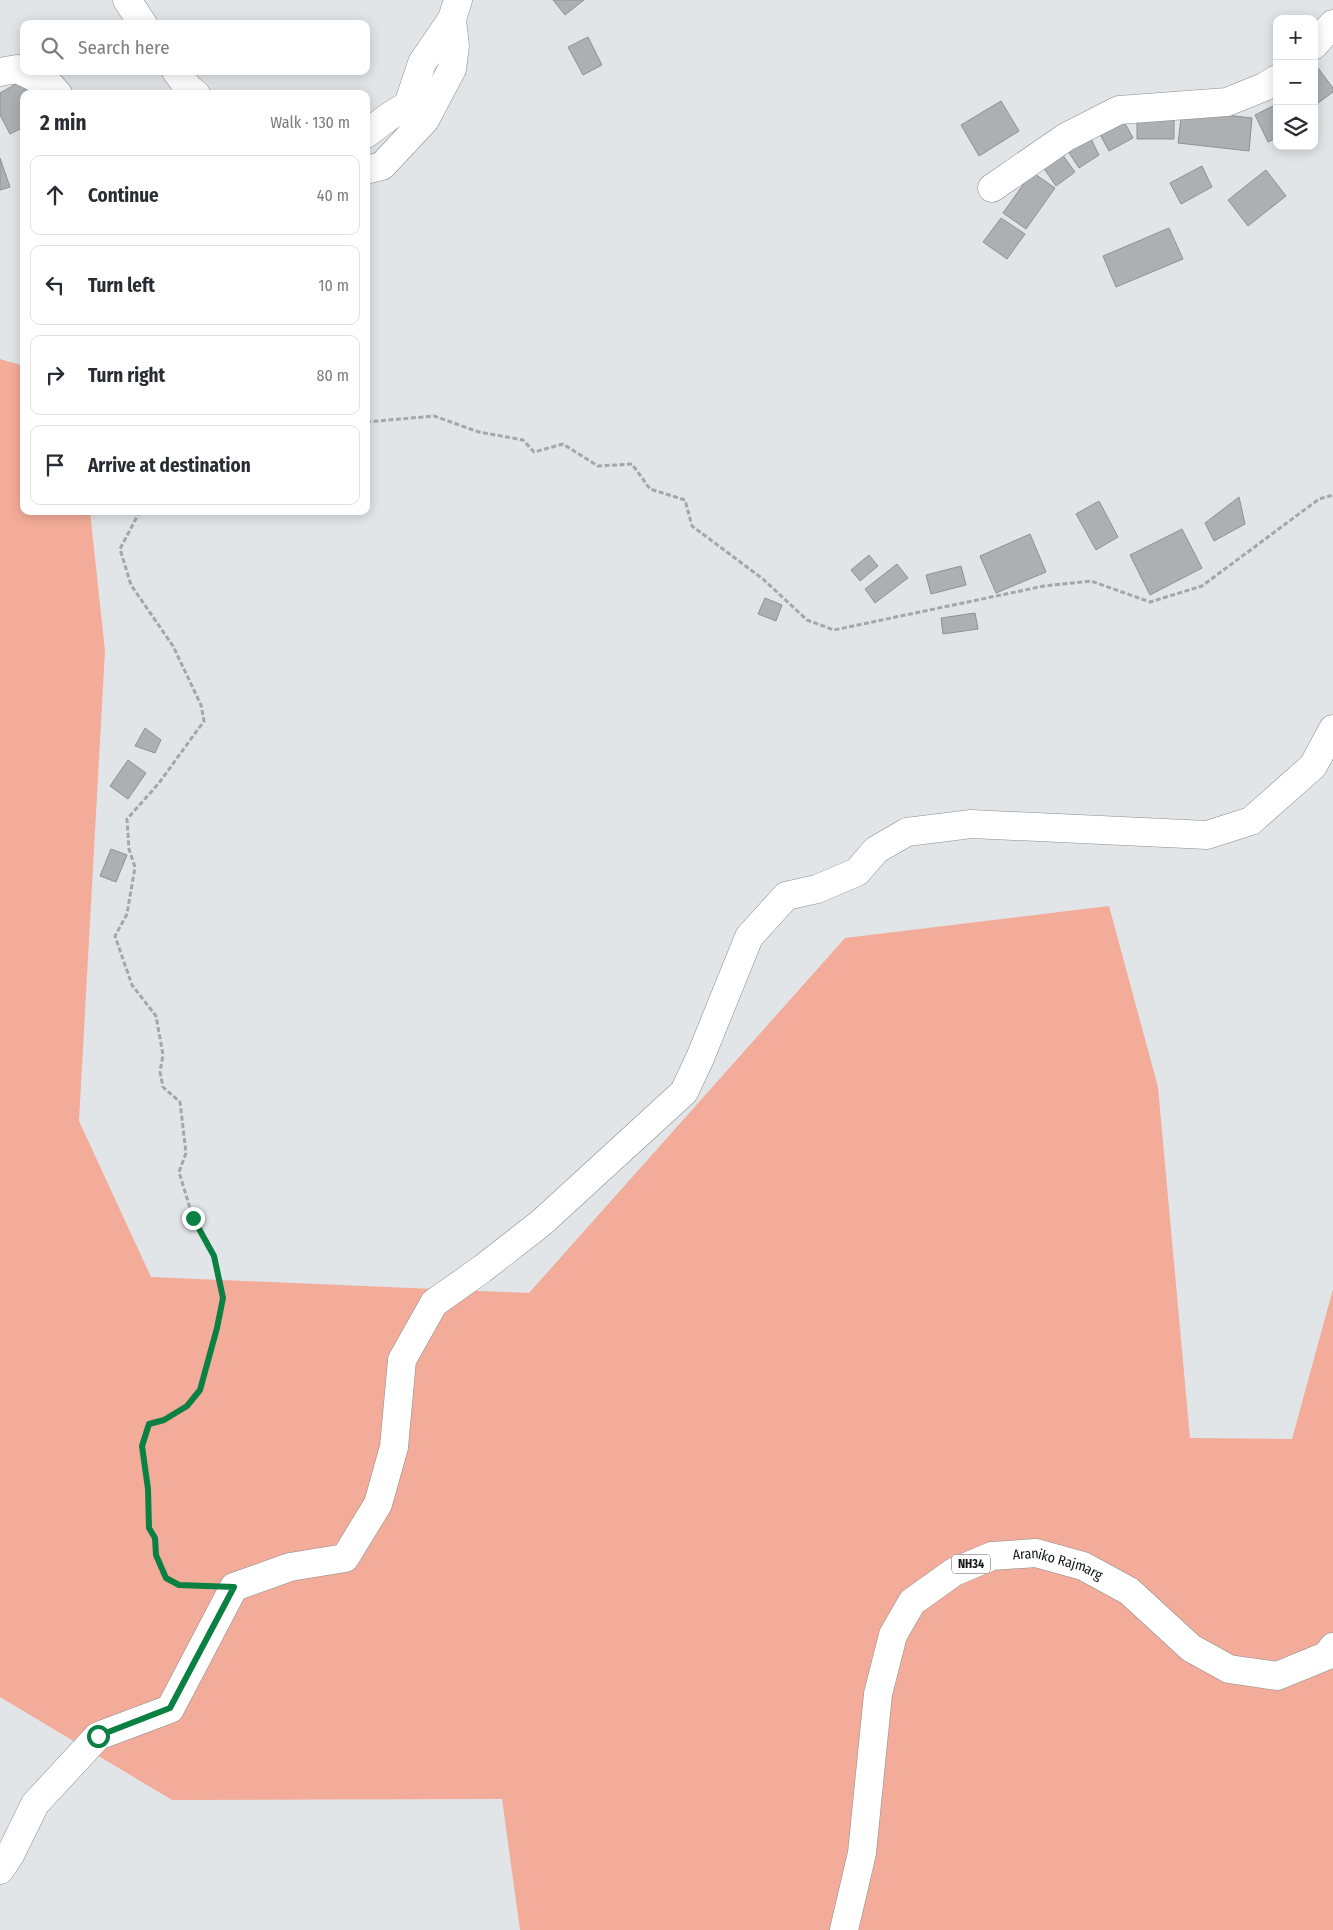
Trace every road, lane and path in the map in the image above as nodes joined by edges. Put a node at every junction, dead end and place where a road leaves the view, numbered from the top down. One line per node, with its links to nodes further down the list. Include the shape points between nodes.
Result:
1 (127, 0): 3 (main road)
2 (455, 10): 13 (main road, via 422,63 408,106); 14 (main road, via 452,69 425,120 382,166)
3 (140, 20)
4 (1333, 24): 5 (main road)
5 (1318, 41)
6 (20, 70): 7 (main road)
7 (0, 72)
8 (29, 75): 11 (main road)
9 (179, 75): 12 (main road)
10 (1273, 81): 15 (main road, via 1227,102 1119,110 1066,137)
11 (54, 90)
12 (190, 90)
13 (370, 131)
14 (370, 169)
15 (992, 188)
16 (370, 422): 17 (path, via 434,416 479,432 523,440 534,452 563,444 598,466 632,464 650,489 685,500 692,526 764,579 806,620 834,630 1044,586 1091,581 1150,602 1202,586 1319,499)
17 (1333, 495)
18 (138, 515): 20 (path, via 120,549 131,585 172,646 201,705 204,721 159,784 127,819 129,849 135,867 127,914 115,936 132,985 156,1016 163,1055 160,1072 163,1087 180,1102 186,1153 179,1172 193,1218 214,1256 223,1298 200,1390 187,1406 164,1420 149,1424 142,1446 149,1528 166,1578 179,1585)
19 (1333, 729): 20 (main road, via 1313,766 1251,821 1207,835 971,824 907,832 876,850 857,872 817,889 786,896 749,937 684,1092 541,1223 434,1303 402,1360 394,1447 378,1504 345,1558 290,1567)
20 (234, 1587): 22 (main road, via 170,1708 98,1736 35,1804)
21 (1333, 1648): 23 (main road, Araniko Rajmarg / NH34, via 1326,1656 1277,1676 1229,1669 1191,1648 1129,1591 1083,1566 1036,1553 992,1556 954,1572 912,1602 893,1636 878,1694 862,1854)
22 (0, 1870)
23 (844, 1930)

